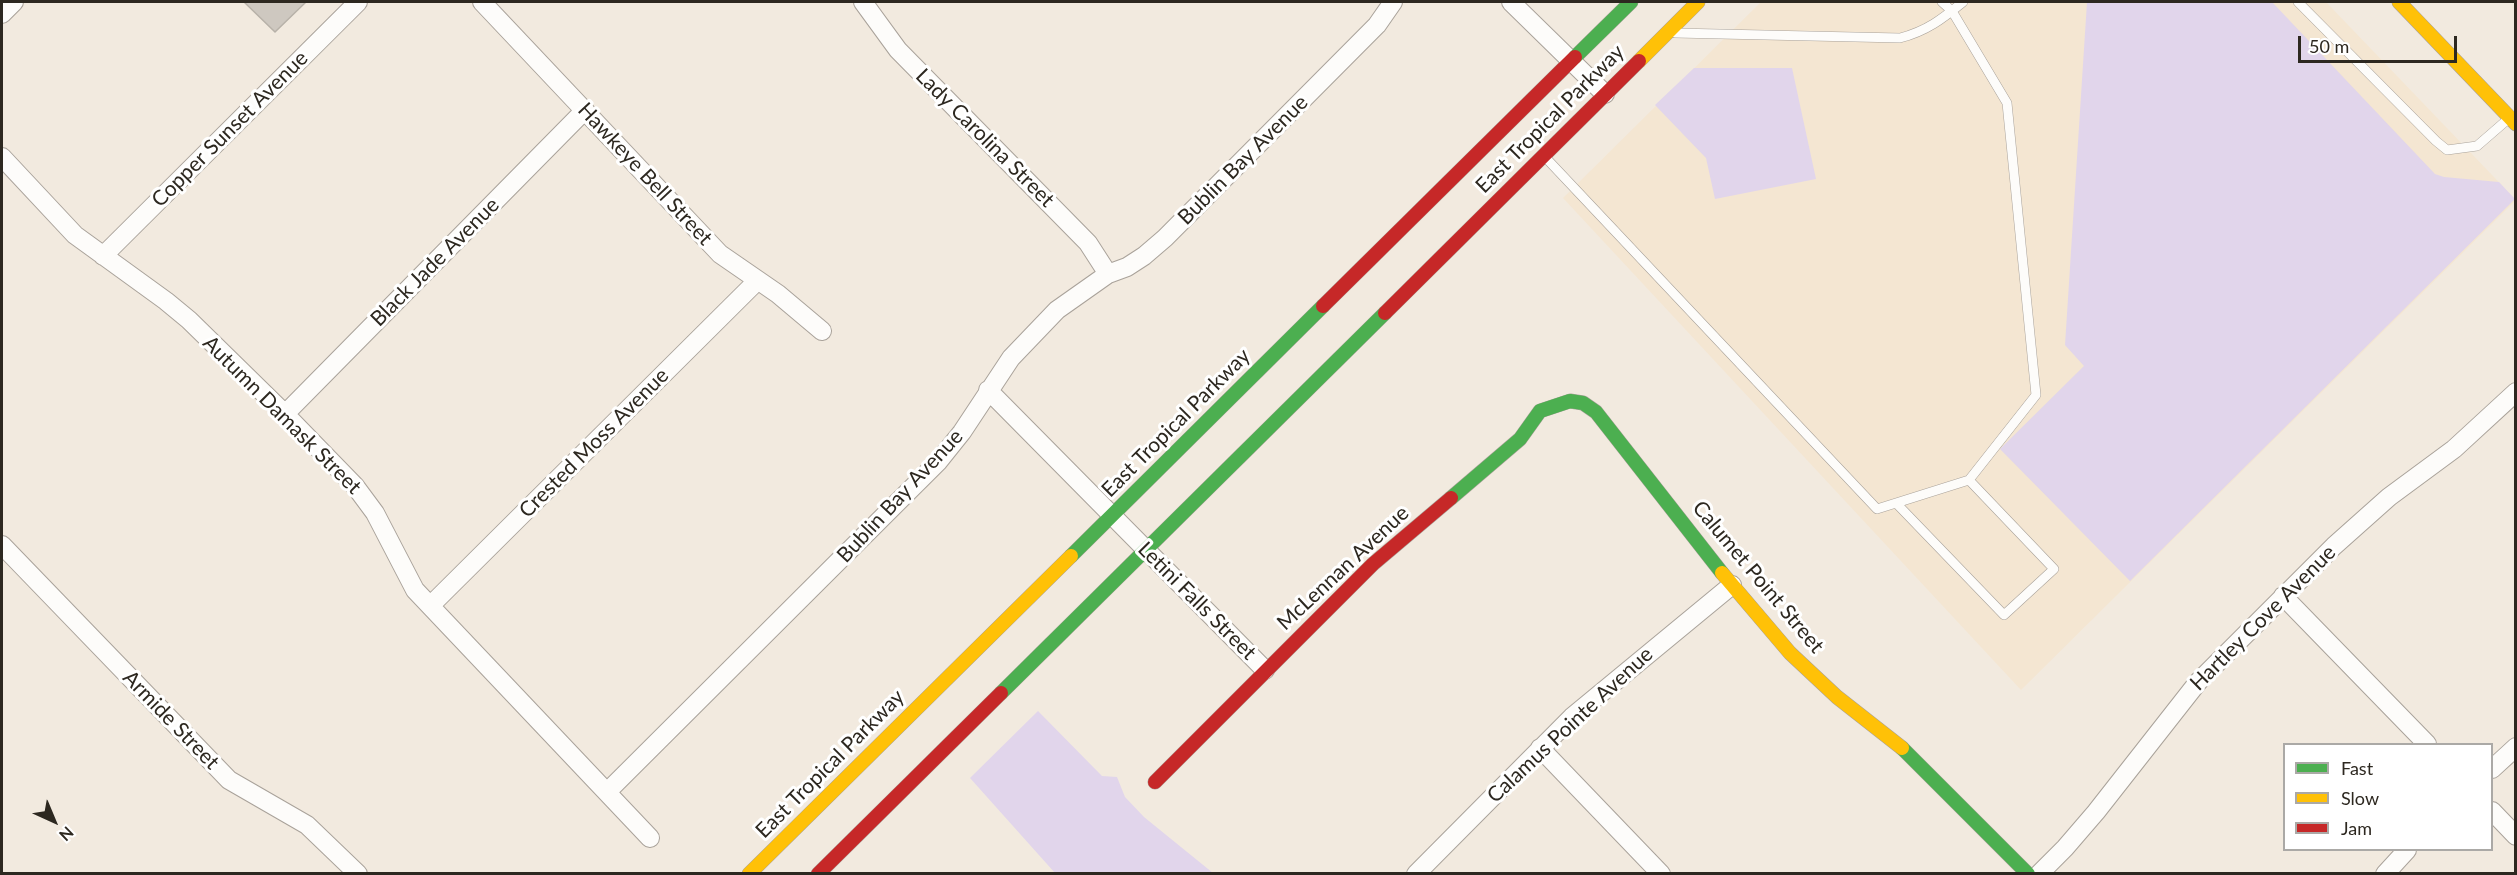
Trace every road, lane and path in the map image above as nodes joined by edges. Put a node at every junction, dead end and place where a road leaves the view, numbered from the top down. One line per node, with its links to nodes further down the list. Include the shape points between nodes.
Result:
1 (14, 2): 14 (street)
2 (358, 2): 22 (street, Copper Sunset Avenue)
3 (482, 2): 18 (street, Hawkeye Bell Street)
4 (863, 2): 23 (street, Lady Carolina Street, via 898,50 1088,243)
5 (1394, 2): 23 (street, Bublin Bay Avenue, via 1377,25 1165,238 1144,256)
6 (1511, 2): 16 (street)
7 (1631, 2): 16 (main road, East Tropical Parkway)
8 (1698, 2): 15 (main road, East Tropical Parkway)
9 (1942, 2): 13 (lane)
10 (1963, 2): 13 (lane)
11 (2298, 2): 19 (lane, via 2447,150 2477,146)
12 (2399, 2): 19 (main road)
13 (1952, 11): 15 (lane, via 1919,33 1900,38); 30 (lane, via 2007,103 2036,395)
14 (2, 14)
15 (1667, 33): 17 (main road, East Tropical Parkway)
16 (1571, 60): 17 (street); 32 (main road, East Tropical Parkway)
17 (1605, 94): 20 (main road, East Tropical Parkway)
18 (585, 110): 24 (street, Hawkeye Bell Street, via 720,254); 29 (street, Black Jade Avenue)
19 (2513, 120)
20 (1543, 155): 31 (lane, via 1877,509); 34 (main road, East Tropical Parkway)
21 (2, 157): 22 (street, Autumn Damask Street, via 75,236)
22 (103, 256): 29 (street, Autumn Damask Street, via 189,320)
23 (1108, 274): 26 (street, Bublin Bay Avenue, via 1057,310 1011,358)
24 (758, 279): 25 (street, Hawkeye Bell Street); 37 (street, Crested Moss Avenue)
25 (822, 331)
26 (988, 390): 32 (street, Letini Falls Street); 44 (street, Bublin Bay Avenue, via 938,462)
27 (2516, 392): 36 (street, Hartley Cove Avenue, via 2454,449 2389,497)
28 (1570, 401): 35 (main road, Calumet Point Street, via 1583,403 1596,412); 38 (main road, McLennan Avenue, via 1540,411 1520,439 1373,564)
29 (285, 414): 37 (street, Autumn Damask Street, via 355,486 375,513 405,575)
30 (1969, 480): 31 (lane); 31 (lane, via 2054,568 2004,615)
31 (1896, 503)
32 (1112, 516): 34 (street, Letini Falls Street); 50 (main road, East Tropical Parkway)
33 (2, 545): 49 (street, Armide Street, via 229,780 307,825)
34 (1145, 549): 38 (street, Letini Falls Street); 51 (main road, East Tropical Parkway)
35 (1732, 585): 41 (street, Calamus Pointe Avenue, via 1614,681); 54 (main road, Calumet Point Street, via 1790,653 1837,697 1895,741)
36 (2283, 597): 39 (street); 55 (street, Hartley Cove Avenue, via 2198,682 2096,812)
37 (430, 606): 44 (street, Autumn Damask Street)
38 (1265, 670): 43 (main road, McLennan Avenue)
39 (2426, 743)
40 (2516, 747): 42 (street)
41 (1540, 748): 52 (street, Calamus Pointe Avenue); 53 (street)
42 (2493, 768)
43 (1155, 782)
44 (607, 792): 47 (street, Autumn Damask Street)
45 (2493, 812): 46 (street)
46 (2516, 836)
47 (650, 838)
48 (2405, 851): 56 (street)
49 (358, 873)
50 (749, 873)
51 (818, 873)
52 (1416, 873)
53 (1661, 873)
54 (2028, 873)
55 (2039, 873)
56 (2385, 873)

